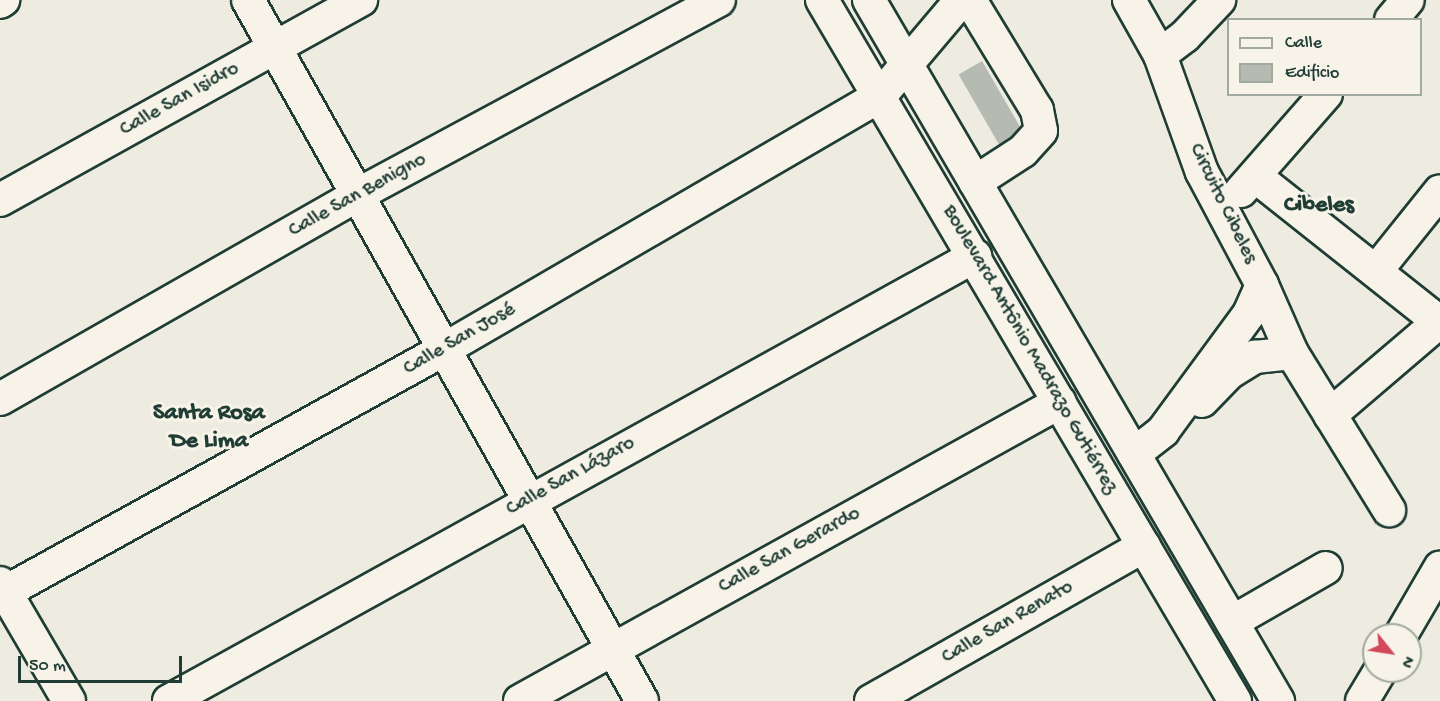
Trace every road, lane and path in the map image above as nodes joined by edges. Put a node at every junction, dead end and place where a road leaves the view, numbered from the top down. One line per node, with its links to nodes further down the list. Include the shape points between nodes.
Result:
1 (248, 0): 12 (street)
2 (361, 0): 12 (street, Calle San Isidro)
3 (719, 0): 20 (street, Calle San Benigno)
4 (822, 0): 15 (street, Boulevard Antônio Madrazo Gutiérrez)
5 (868, 0): 14 (street, Boulevard Antônio Madrazo Gutiérrez)
6 (961, 0): 14 (street, Calle San José)
7 (970, 0): 18 (street, via 1037,110 1041,131 1023,151)
8 (1129, 0): 13 (street, Circuito Cibeles)
9 (1219, 0): 13 (street, via 1185,36)
10 (1408, 0): 11 (street)
11 (1393, 18)
12 (275, 47): 20 (street); 21 (street, Calle San Isidro)
13 (1160, 55): 22 (street, Circuito Cibeles, via 1202,172)
14 (906, 66): 15 (street, Calle San José); 18 (street, Boulevard Antônio Madrazo Gutiérrez)
15 (880, 96): 23 (street, Boulevard Antônio Madrazo Gutiérrez); 27 (street, Calle San José)
16 (1324, 96): 17 (street)
17 (1255, 176): 22 (street); 24 (street, Circuito Cibeles)
18 (975, 182): 32 (street, Boulevard Antônio Madrazo Gutiérrez)
19 (1440, 191): 24 (street)
20 (357, 195): 27 (street); 29 (street, Calle San Benigno)
21 (0, 200)
22 (1223, 210): 25 (street, Circuito Cibeles)
23 (975, 256): 30 (street, Boulevard Antônio Madrazo Gutiérrez); 33 (street, Calle San Lázaro)
24 (1376, 271): 26 (street, Circuito Cibeles)
25 (1262, 285): 28 (street, Circuito Cibeles); 32 (street, Circuito Cibeles, via 1249,314)
26 (1440, 322): 31 (street, Circuito Cibeles)
27 (442, 350): 33 (street); 38 (street, Calle San José)
28 (1292, 353): 31 (street, Circuito Cibeles); 32 (street, via 1255,357 1229,373)
29 (0, 399)
30 (1060, 402): 35 (street, Boulevard Antônio Madrazo Gutiérrez); 41 (street, Calle San Gerardo)
31 (1330, 415): 34 (street, Circuito Cibeles)
32 (1142, 466): 39 (street, Boulevard Antônio Madrazo Gutiérrez)
33 (530, 499): 41 (street); 44 (street, Calle San Lázaro)
34 (1389, 510)
35 (1144, 546): 47 (street, Calle San Renato); 48 (street, Boulevard Antônio Madrazo Gutiérrez)
36 (1326, 568): 39 (street)
37 (1439, 573): 40 (street)
38 (2, 590): 43 (street)
39 (1232, 622): 49 (street, Boulevard Antônio Madrazo Gutiérrez)
40 (1408, 623)
41 (612, 650): 45 (street, Calle San Gerardo); 46 (street)
42 (1373, 683): 50 (street)
43 (69, 701)
44 (169, 701)
45 (520, 701)
46 (642, 701)
47 (871, 701)
48 (1235, 701)
49 (1278, 701)
50 (1362, 701)

